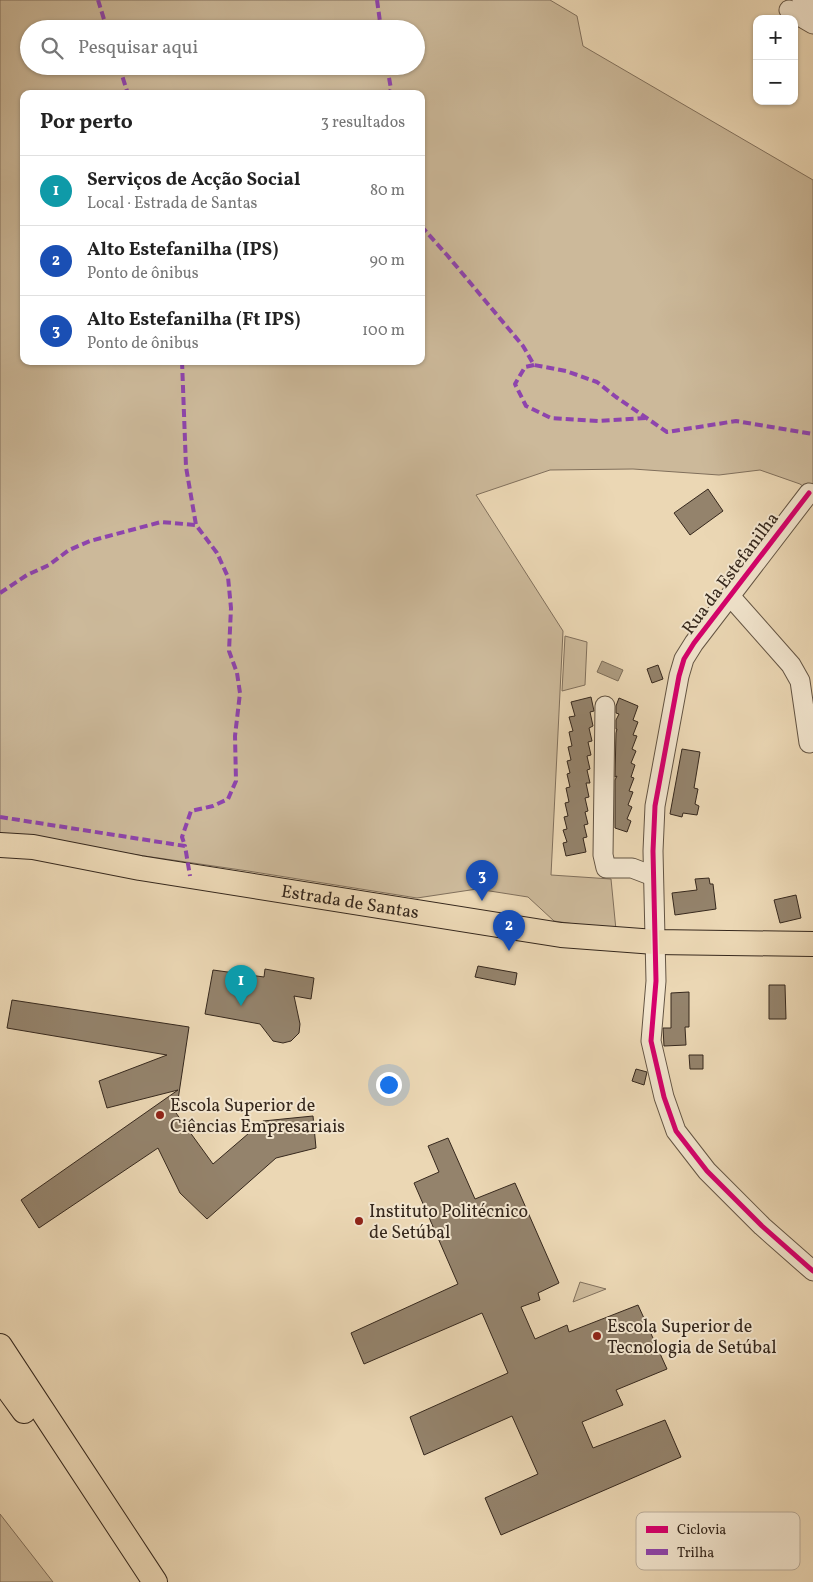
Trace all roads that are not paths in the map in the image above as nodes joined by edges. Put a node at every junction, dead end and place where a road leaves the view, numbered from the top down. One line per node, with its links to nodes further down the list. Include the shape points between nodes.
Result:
1 (796, 5): 2 (street); 3 (street)
2 (813, 7)
3 (813, 24)
4 (809, 493): 5 (street, Rua da Estefanilha)
5 (730, 596): 7 (street, via 791,665 800,681); 11 (street, Rua da Estefanilha, via 684,659 679,676 656,806)
6 (605, 706): 11 (street, via 603,855 606,868 632,868)
7 (809, 743)
8 (0, 844): 10 (main road, Estrada de Santas)
9 (0, 859): 10 (main road, Estrada de Santas)
10 (140, 868): 12 (main road, Estrada de Santas, via 562,935)
11 (653, 876): 12 (street, Rua da Estefanilha)
12 (655, 942): 13 (main road, Estrada de Santas); 14 (street, Rua da Estefanilha, via 656,981 651,1041 664,1097 676,1130 707,1171)
13 (813, 944)
14 (813, 1271)
15 (0, 1340): 19 (main road)
16 (0, 1346): 19 (main road)
17 (0, 1369): 20 (main road)
18 (0, 1378): 20 (main road)
19 (53, 1428): 22 (main road)
20 (64, 1465): 21 (main road)
21 (146, 1582)
22 (155, 1582)

